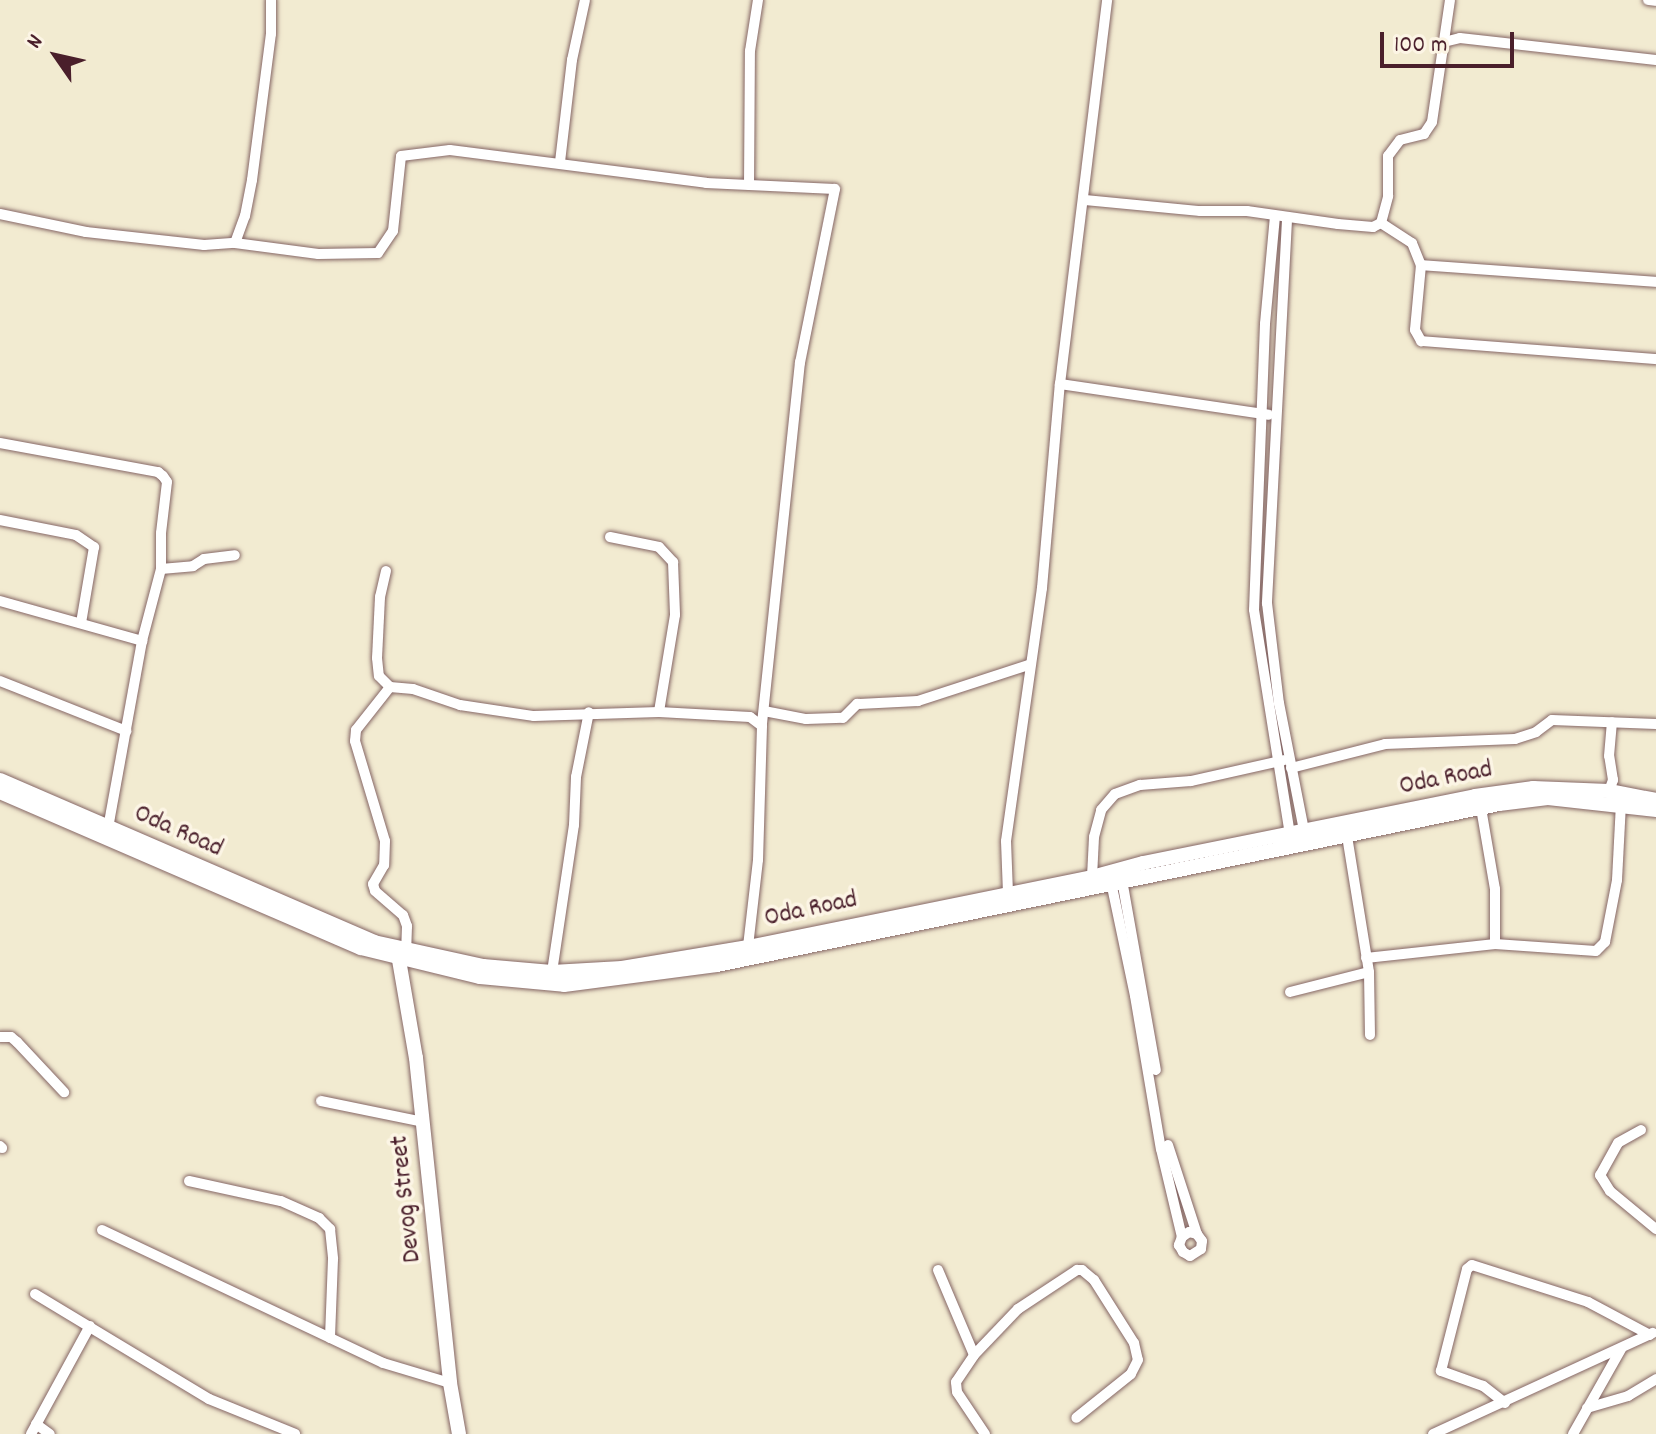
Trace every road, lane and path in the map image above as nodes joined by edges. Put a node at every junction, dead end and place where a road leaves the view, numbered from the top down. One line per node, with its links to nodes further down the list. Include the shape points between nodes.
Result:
1 (271, 0): 17 (street, via 252,180)
2 (585, 0): 10 (street)
3 (758, 0): 11 (street, via 750,51)
4 (1107, 0): 12 (street)
5 (1450, 0): 8 (street)
6 (1648, 0): 7 (street)
7 (1656, 1)
8 (1444, 42): 9 (street, via 1460,38); 16 (street, via 1432,122 1424,134 1400,140 1388,156 1388,196)
9 (1656, 60)
10 (560, 162): 11 (street); 17 (street, via 450,150 401,156 393,231 378,253 318,254)
11 (749, 185): 37 (street, via 835,189 800,362)
12 (1085, 200): 14 (street); 21 (street)
13 (0, 214): 17 (street, via 86,232 204,245)
14 (1275, 216): 15 (street); 22 (street, via 1265,324)
15 (1287, 220): 16 (street, via 1373,227); 22 (street)
16 (1381, 223): 18 (street, via 1412,243)
17 (235, 243)
18 (1421, 265): 19 (street); 20 (street, via 1415,330 1421,341)
19 (1656, 282)
20 (1656, 359)
21 (1060, 384): 22 (street); 34 (street, via 1042,588)
22 (1269, 415): 29 (street); 30 (street)
23 (0, 443): 27 (street, via 158,472 167,482)
24 (0, 520): 32 (street, via 76,535 94,547)
25 (610, 537): 39 (street, via 659,547 673,562 675,615)
26 (235, 555): 27 (street)
27 (161, 569): 33 (street)
28 (386, 571): 36 (street, via 377,658 379,676)
29 (1254, 594): 30 (street); 44 (street, via 1257,646)
30 (1267, 596): 45 (street)
31 (0, 601): 32 (street)
32 (81, 623): 33 (street)
33 (142, 641): 43 (street)
34 (1028, 665): 37 (street, via 918,701 857,704 843,718 806,719); 59 (street, via 1006,841)
35 (0, 681): 43 (street)
36 (390, 687): 38 (street, via 534,716); 62 (street, via 356,730 355,741 385,841 384,865 373,884 403,915)
37 (764, 711): 42 (street)
38 (589, 712): 39 (street); 64 (street)
39 (659, 712): 42 (street, via 750,717)
40 (1612, 722): 41 (street); 45 (street, via 1552,720 1536,732 1494,742 1385,744); 47 (street)
41 (1656, 724)
42 (762, 726): 61 (street, via 758,860)
43 (126, 731): 53 (street)
44 (1278, 761): 45 (street); 54 (street); 57 (street, via 1115,794 1101,810)
45 (1290, 764): 54 (street)
46 (0, 780): 53 (street, Oda Road)
47 (1609, 791): 49 (street, Oda Road); 54 (street, Oda Road, via 1533,788)
48 (0, 792): 62 (street, Oda Road, via 319,931)
49 (1656, 800)
50 (1621, 804): 51 (street, Oda Road, via 1548,798); 52 (street, Oda Road); 60 (street, via 1617,880 1603,946 1596,951)
51 (1481, 808): 55 (street, Oda Road); 60 (street, via 1495,889)
52 (1656, 810)
53 (108, 828): 62 (street, Oda Road)
54 (1297, 833): 56 (street, Oda Road)
55 (1347, 836): 56 (street, Oda Road); 63 (street)
56 (1178, 862): 57 (street, Oda Road); 58 (street, Oda Road)
57 (1092, 877): 59 (street, Oda Road)
58 (1117, 881): 62 (street, Oda Road, via 717,965 599,983 480,977); 72 (street)
59 (1008, 893): 61 (street, Oda Road)
60 (1495, 944): 63 (street)
61 (748, 947): 64 (street, Oda Road, via 622,968)
62 (403, 955): 64 (street, Oda Road); 71 (street, Devog Street)
63 (1366, 958): 65 (street)
64 (552, 972)
65 (1369, 972): 66 (street); 67 (street)
66 (1290, 992)
67 (1370, 1035)
68 (0, 1037): 69 (street, via 17,1042)
69 (64, 1092)
70 (321, 1101): 71 (street)
71 (423, 1122): 87 (street, Devog Street)
72 (1161, 1122): 77 (street); 78 (street)
73 (1641, 1130): 75 (street, via 1618,1143 1600,1175 1610,1191)
74 (189, 1181): 83 (street, via 281,1201 319,1218 330,1229)
75 (1656, 1229)
76 (102, 1230): 83 (street)
77 (1197, 1234): 78 (street); 78 (street, via 1202,1245 1195,1255 1183,1252)
78 (1182, 1237)
79 (938, 1270): 85 (street)
80 (35, 1294): 81 (street)
81 (90, 1326): 93 (street); 95 (street, via 209,1399)
82 (1653, 1333): 84 (street); 90 (street, via 1588,1302 1472,1265 1441,1371 1483,1386)
83 (330, 1338): 87 (street, via 383,1363)
84 (1621, 1349): 88 (street); 90 (street)
85 (974, 1355): 92 (street, via 1018,1309 1077,1270 1086,1271 1134,1343 1138,1360 1131,1374); 97 (street, via 955,1386)
86 (1656, 1379): 89 (street)
87 (450, 1383): 96 (street, Devog Street)
88 (1600, 1385): 89 (street); 91 (street)
89 (1616, 1400): 91 (street)
90 (1505, 1403): 98 (street)
91 (1587, 1408): 99 (street)
92 (1076, 1418)
93 (34, 1429): 94 (street)
94 (50, 1434)
95 (295, 1434)
96 (459, 1434)
97 (985, 1434)
98 (1433, 1434)
99 (1573, 1434)

